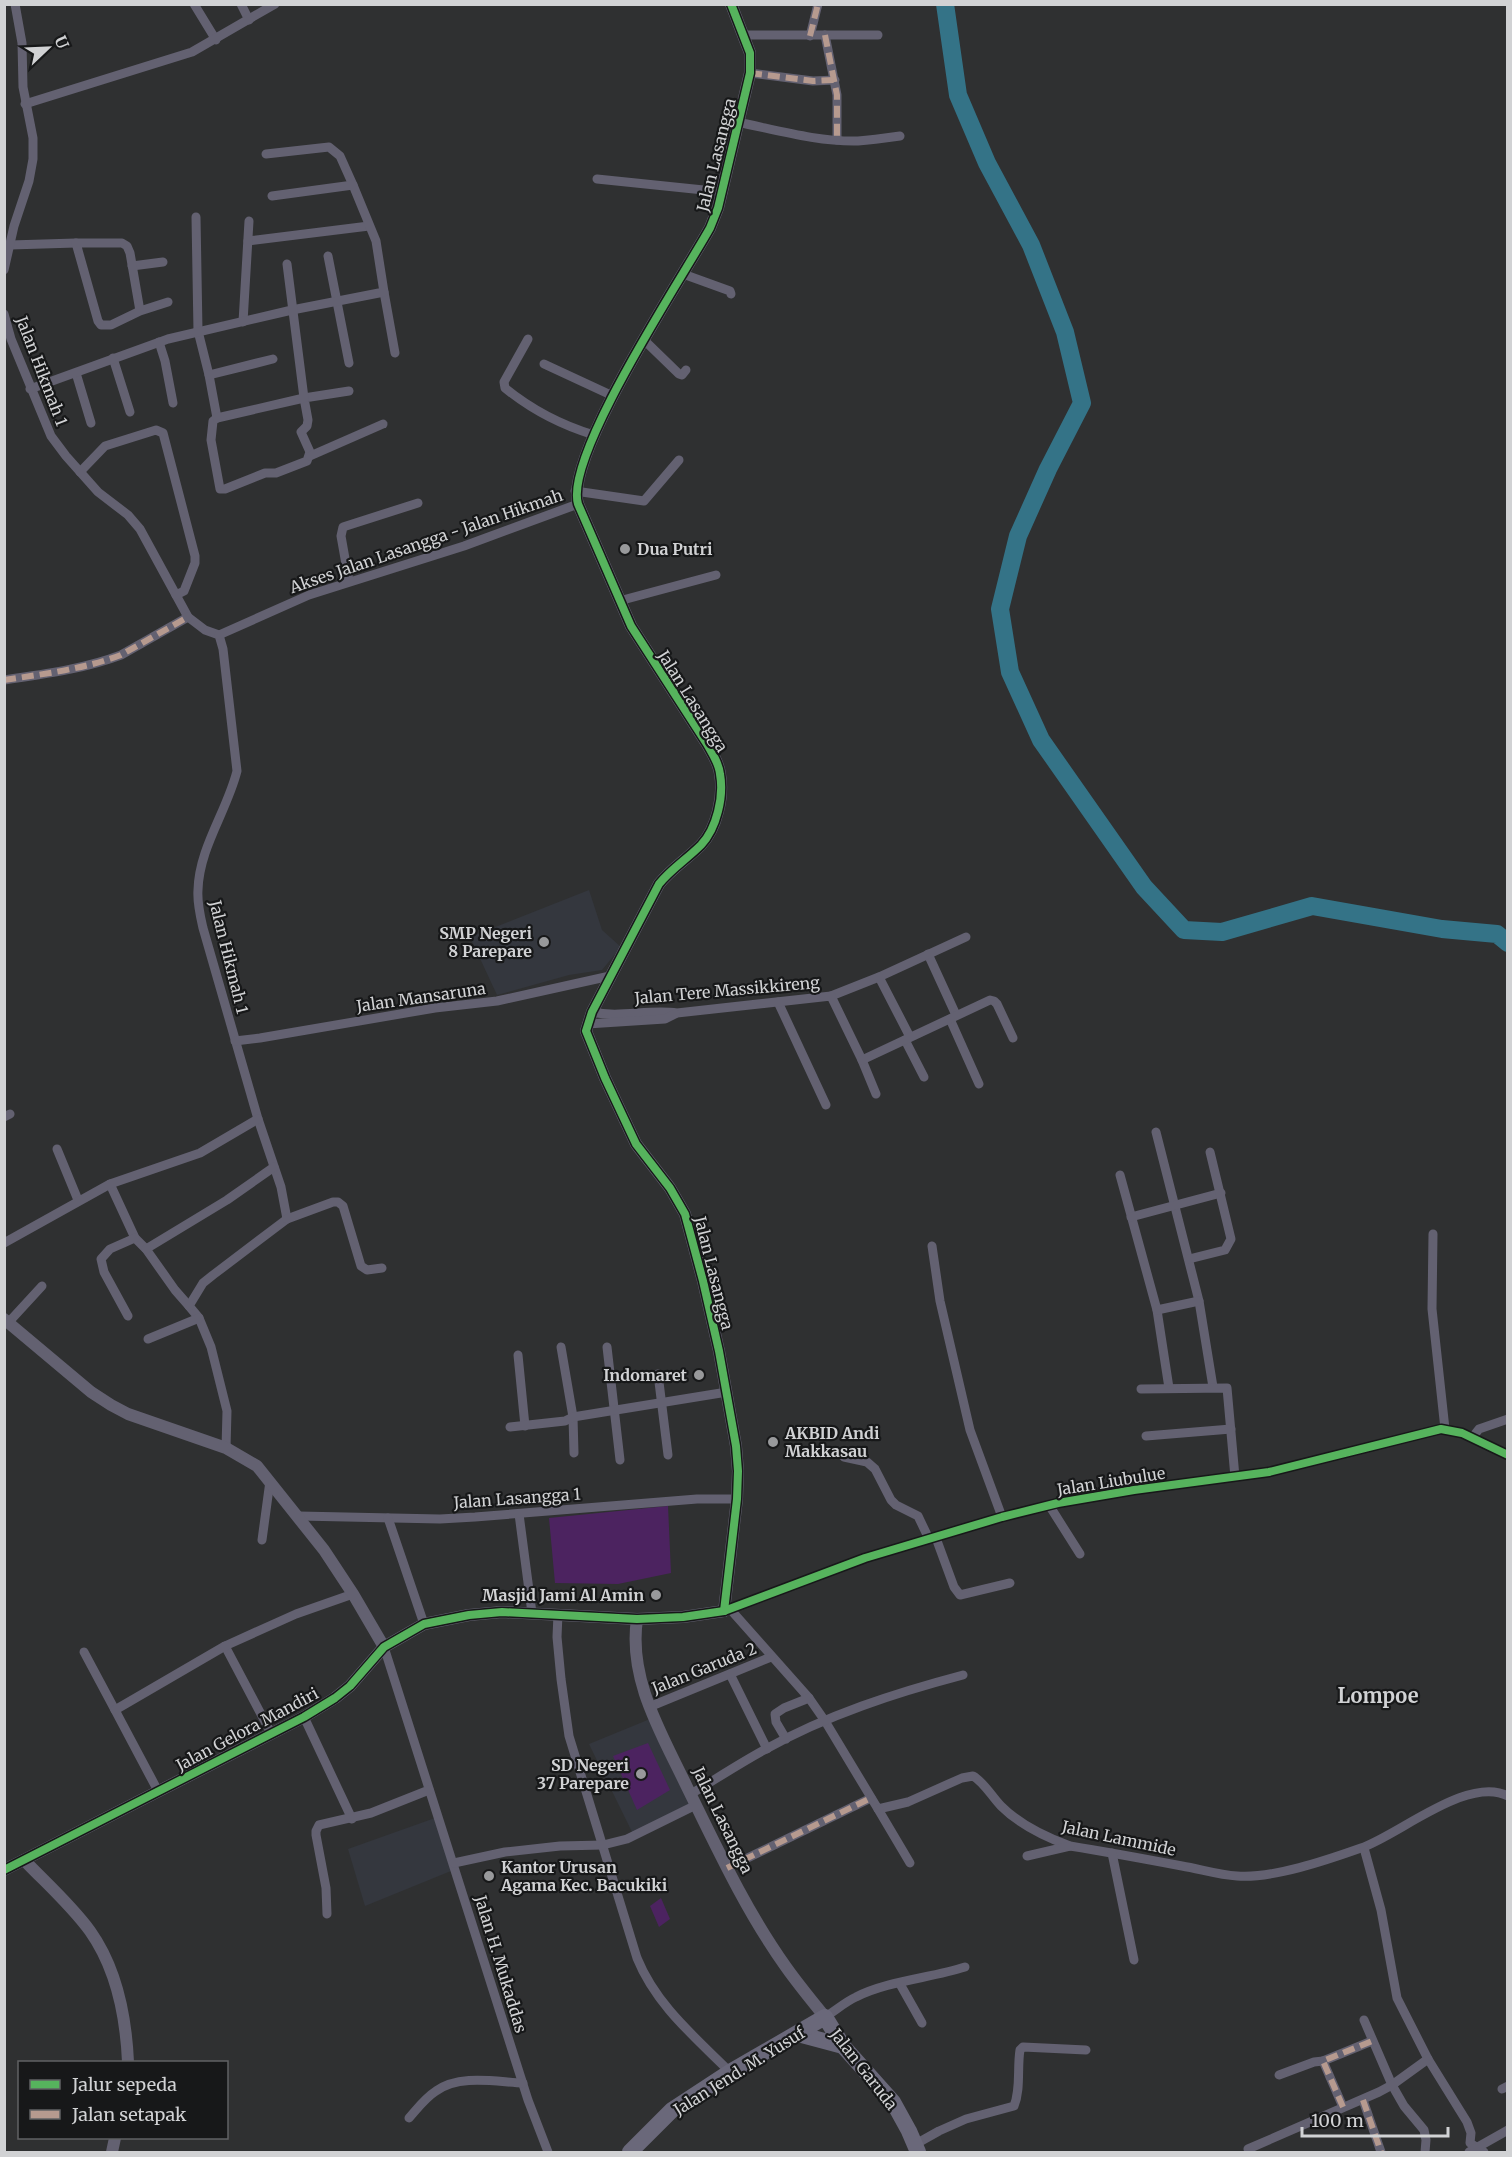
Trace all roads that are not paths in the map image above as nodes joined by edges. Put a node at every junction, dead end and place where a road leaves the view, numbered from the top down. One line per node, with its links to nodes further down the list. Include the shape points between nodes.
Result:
1 (15, 4): 15 (street)
2 (194, 4): 12 (street)
3 (241, 4): 7 (street)
4 (275, 4): 7 (street)
5 (731, 4): 8 (street, Jalan Lasangga)
6 (818, 4): 11 (street)
7 (249, 20): 12 (street)
8 (744, 35): 11 (street); 13 (street, Jalan Lasangga)
9 (825, 35): 10 (street); 11 (street); 14 (street)
10 (878, 35)
11 (810, 36)
12 (216, 40): 15 (street, via 192,52)
13 (750, 73): 14 (street); 16 (street, Jalan Lasangga)
14 (835, 80): 18 (street)
15 (26, 104): 29 (street, via 33,159)
16 (737, 122): 18 (street); 22 (street, Jalan Lasangga)
17 (900, 136): 18 (street)
18 (837, 140)
19 (266, 154): 21 (street, via 329,147 340,156)
20 (597, 179): 22 (street)
21 (353, 185): 23 (street); 26 (street)
22 (723, 192): 35 (street, Jalan Lasangga, via 710,228)
23 (272, 196)
24 (196, 217): 44 (street)
25 (249, 221): 27 (street)
26 (369, 226): 27 (street); 36 (street, via 376,241)
27 (248, 241): 43 (street)
28 (76, 243): 29 (street); 33 (street, via 124,244); 41 (street, via 101,325 111,325)
29 (10, 245): 34 (street)
30 (328, 256): 38 (street)
31 (162, 262): 33 (street)
32 (287, 264): 40 (street)
33 (132, 266): 41 (street)
34 (4, 270)
35 (683, 274): 37 (street); 46 (street, Jalan Lasangga)
36 (384, 292): 38 (street); 48 (street)
37 (731, 294)
38 (337, 301): 40 (street); 51 (street)
39 (168, 302): 41 (street)
40 (292, 310): 43 (street); 59 (street)
41 (140, 311)
42 (4, 314): 56 (street, Jalan Hikmah 1)
43 (243, 322): 44 (street)
44 (198, 331): 47 (street); 55 (street)
45 (528, 339): 65 (street, via 504,382 505,388 543,414)
46 (644, 340): 53 (street, via 681,375); 58 (street, Jalan Lasangga)
47 (159, 342): 49 (street); 60 (street)
48 (395, 352)
49 (112, 358): 54 (street); 61 (street)
50 (273, 359): 55 (street)
51 (349, 363)
52 (544, 364): 58 (street)
53 (686, 370)
54 (76, 372): 56 (street); 63 (street)
55 (209, 375): 62 (street)
56 (30, 388): 68 (street, Jalan Hikmah 1, via 51,436)
57 (348, 392): 59 (street)
58 (613, 396): 65 (street, Jalan Lasangga)
59 (304, 398): 62 (street); 66 (street, via 308,420 301,432)
60 (173, 403)
61 (130, 412)
62 (217, 418): 66 (street, via 213,421 211,440 222,489 287,469)
63 (91, 423)
64 (383, 424): 66 (street)
65 (594, 435): 69 (street, Jalan Lasangga, via 582,460)
66 (310, 456)
67 (679, 460): 69 (street, via 644,501)
68 (80, 472): 73 (street, Jalan Hikmah 1, via 140,529); 73 (street, via 105,446 156,430 163,433 195,556 184,591)
69 (577, 498): 72 (street, Akses Jalan Lasangga - Jalan Hikmah, via 464,546); 74 (street, Jalan Lasangga)
70 (417, 503): 72 (street, via 342,527)
71 (716, 575): 74 (street)
72 (349, 581): 76 (street, Akses Jalan Lasangga - Jalan Hikmah)
73 (176, 595): 75 (street, Jalan Hikmah 1)
74 (619, 601): 80 (street, Jalan Lasangga, via 715,758 721,784 718,811 708,836 659,884)
75 (188, 617): 76 (street, Jalan Hikmah 1); 77 (street, via 121,655 87,666)
76 (219, 635): 90 (street, Jalan Hikmah 1, via 237,771 206,851 198,900)
77 (4, 680)
78 (966, 937): 79 (street)
79 (928, 954): 81 (street); 86 (street)
80 (610, 976): 84 (street, Jalan Lasangga); 90 (street, Jalan Mansaruna, via 497,1001)
81 (879, 977): 82 (street); 88 (street)
82 (831, 996): 83 (street, Jalan Tere Massikkireng); 91 (street, Jalan Tere Massikkireng)
83 (778, 1002): 85 (street, Jalan Tere Massikkireng); 95 (street)
84 (592, 1012): 85 (street, Jalan Tere Massikkireng); 87 (street, Jalan Lasangga)
85 (677, 1013): 87 (street, via 665,1019)
86 (953, 1017): 88 (street); 89 (street, via 985,1001 994,1001); 93 (street)
87 (587, 1024): 130 (street, Jalan Lasangga, via 587,1038 632,1136 685,1214 704,1281)
88 (908, 1038): 91 (street); 92 (street)
89 (1013, 1038)
90 (235, 1041): 96 (street, Jalan Hikmah 1)
91 (862, 1060): 94 (street, Jalan Tere Massikkireng)
92 (924, 1077)
93 (979, 1084)
94 (876, 1094)
95 (826, 1106)
96 (258, 1119): 100 (street, Jalan Hikmah 1); 102 (street, via 200,1153)
97 (1156, 1132): 105 (street)
98 (57, 1149): 104 (street)
99 (1210, 1152): 103 (street)
100 (274, 1167): 107 (street, Jalan Hikmah 1); 112 (street)
101 (1120, 1175): 106 (street)
102 (110, 1184): 104 (street); 109 (street)
103 (1221, 1193): 105 (street); 113 (street, via 1231,1241 1225,1250)
104 (78, 1200): 110 (street)
105 (1175, 1206): 106 (street); 113 (street)
106 (1131, 1217): 118 (street)
107 (287, 1220): 114 (street, via 338,1202 343,1206 361,1266); 117 (street, via 203,1283)
108 (1432, 1234): 138 (street, via 1432,1309)
109 (135, 1238): 112 (street); 119 (street, via 110,1249 101,1259)
110 (4, 1243)
111 (932, 1246): 153 (street, via 970,1430)
112 (146, 1249): 117 (street)
113 (1189, 1259): 116 (street)
114 (382, 1268)
115 (42, 1287): 121 (street)
116 (1200, 1301): 118 (street); 127 (street)
117 (189, 1306): 120 (street)
118 (1157, 1310): 128 (street)
119 (128, 1316)
120 (199, 1318): 122 (street); 141 (street, via 211,1347 227,1411)
121 (7, 1326): 141 (street, via 111,1405)
122 (148, 1339)
123 (561, 1347): 133 (street)
124 (607, 1347): 132 (street)
125 (518, 1355): 135 (street)
126 (658, 1374): 131 (street)
127 (1213, 1387): 128 (street); 137 (street, via 1227,1388)
128 (1169, 1388): 129 (street)
129 (1141, 1389)
130 (727, 1392): 131 (street); 149 (street, Jalan Lasangga, via 736,1446)
131 (661, 1403): 132 (street); 143 (street)
132 (614, 1411): 133 (street); 146 (street)
133 (573, 1417): 135 (street); 142 (street)
134 (1508, 1419): 140 (street, via 1479,1429)
135 (525, 1426): 136 (street)
136 (510, 1427)
137 (1231, 1429): 139 (street); 147 (street)
138 (1445, 1429): 140 (street, Jalan Liubulue); 147 (street, Jalan Liubulue)
139 (1146, 1436)
140 (1472, 1438): 144 (street, Jalan Liubulue)
141 (226, 1448): 148 (street, via 258,1466)
142 (574, 1453)
143 (668, 1455)
144 (1508, 1455)
145 (844, 1457): 155 (street, via 867,1462 875,1469 891,1500 918,1516)
146 (620, 1460)
147 (1235, 1477): 150 (street, Jalan Liubulue)
148 (270, 1481): 152 (street); 156 (street)
149 (737, 1499): 151 (street, Jalan Lasangga 1); 160 (street, Jalan Lasangga)
150 (1050, 1505): 153 (street, Jalan Liubulue); 157 (street)
151 (519, 1514): 154 (street, Jalan Lasangga 1); 161 (street)
152 (299, 1516): 154 (street, Jalan Lasangga 1); 159 (street)
153 (1002, 1517): 155 (street, Jalan Liubulue)
154 (388, 1518): 164 (street)
155 (932, 1539): 158 (street, via 960,1595); 160 (street, Jalan Liubulue, via 865,1558)
156 (262, 1540)
157 (1080, 1554)
158 (1010, 1583)
159 (353, 1594): 165 (street); 166 (street)
160 (727, 1610): 163 (street, Jalan Gelora Mandiri); 168 (street)
161 (532, 1613): 162 (street, Jalan Gelora Mandiri); 164 (street, Jalan Gelora Mandiri, via 469,1615)
162 (558, 1614): 163 (street, Jalan Gelora Mandiri); 186 (street, via 557,1637 569,1736)
163 (637, 1619): 172 (street, Jalan Lasangga, via 636,1665)
164 (424, 1624): 166 (street, Jalan Gelora Mandiri)
165 (225, 1646): 173 (street); 176 (street)
166 (384, 1647): 174 (street, Jalan Gelora Mandiri, via 343,1692); 179 (street, Jalan H. Mukaddas)
167 (84, 1652): 173 (street)
168 (771, 1657): 169 (street, Jalan Garuda 2); 171 (street)
169 (730, 1674): 172 (street, Jalan Garuda 2); 178 (street)
170 (963, 1675): 175 (street, via 891,1695)
171 (810, 1698): 175 (street); 177 (street, via 775,1714)
172 (649, 1707): 183 (street, Jalan Lasangga)
173 (115, 1710): 180 (street)
174 (304, 1717): 176 (street, Jalan Gelora Mandiri); 185 (street)
175 (825, 1721): 177 (street); 182 (street)
176 (271, 1733): 180 (street, Jalan Gelora Mandiri)
177 (786, 1739): 178 (street)
178 (766, 1749): 183 (street)
179 (429, 1790): 185 (street); 192 (street, Jalan H. Mukaddas)
180 (158, 1791): 191 (street, Jalan Gelora Mandiri)
181 (1508, 1796): 188 (street, Jalan Lammide, via 1488,1791 1448,1803)
182 (871, 1798): 184 (street); 194 (street)
183 (693, 1799): 186 (street, via 635,1836); 194 (street, Jalan Lasangga)
184 (878, 1809): 187 (street, Jalan Lammide, via 908,1802 973,1776 1014,1817); 193 (street)
185 (352, 1819): 196 (street, via 320,1825 316,1831)
186 (603, 1845): 192 (street, via 505,1852); 210 (street, via 628,1934 645,1977 662,2003)
187 (1070, 1846): 189 (street, Jalan Lammide); 190 (street)
188 (1364, 1848): 189 (street, Jalan Lammide, via 1278,1872 1237,1876); 207 (street, via 1381,1910 1397,1998)
189 (1113, 1853): 197 (street)
190 (1027, 1856)
191 (24, 1860): 195 (street, Jalan Gelora Mandiri); 208 (street, via 71,1909 104,1954 116,1985)
192 (454, 1863): 212 (street, Jalan H. Mukaddas)
193 (910, 1863)
194 (727, 1868): 200 (street, Jalan Lasangga, via 785,1967)
195 (4, 1870)
196 (327, 1914)
197 (1134, 1960)
198 (965, 1967): 199 (street)
199 (900, 1984): 200 (street, via 855,1997); 202 (street)
200 (825, 2018): 203 (highway, Jalan Jend. M. Yusuf); 205 (highway, Jalan Garuda)
201 (1364, 2020): 204 (street)
202 (922, 2023)
203 (798, 2034): 205 (highway); 210 (highway, Jalan Jend. M. Yusuf)
204 (1372, 2041): 209 (street); 213 (street)
205 (843, 2046): 218 (highway, Jalan Garuda, via 893,2102)
206 (1086, 2050): 218 (street, via 1023,2047 1014,2106 939,2130)
207 (1428, 2059): 213 (street); 220 (street, via 1467,2122 1470,2143)
208 (128, 2061)
209 (1323, 2061): 211 (street); 215 (street)
210 (730, 2072): 222 (highway, Jalan Jend. M. Yusuf, via 672,2110)
211 (1279, 2075)
212 (524, 2083): 216 (street, via 455,2083 435,2091); 221 (street, Jalan H. Mukaddas)
213 (1392, 2085): 214 (street); 224 (street, via 1424,2130)
214 (1362, 2100): 215 (street); 223 (street)
215 (1343, 2108): 219 (street)
216 (409, 2118)
217 (1508, 2130): 220 (street)
218 (916, 2149)
219 (1248, 2149)
220 (1481, 2150): 225 (street)
221 (544, 2152)
222 (630, 2152)
223 (1381, 2152)
224 (1425, 2152)
225 (1469, 2152)

